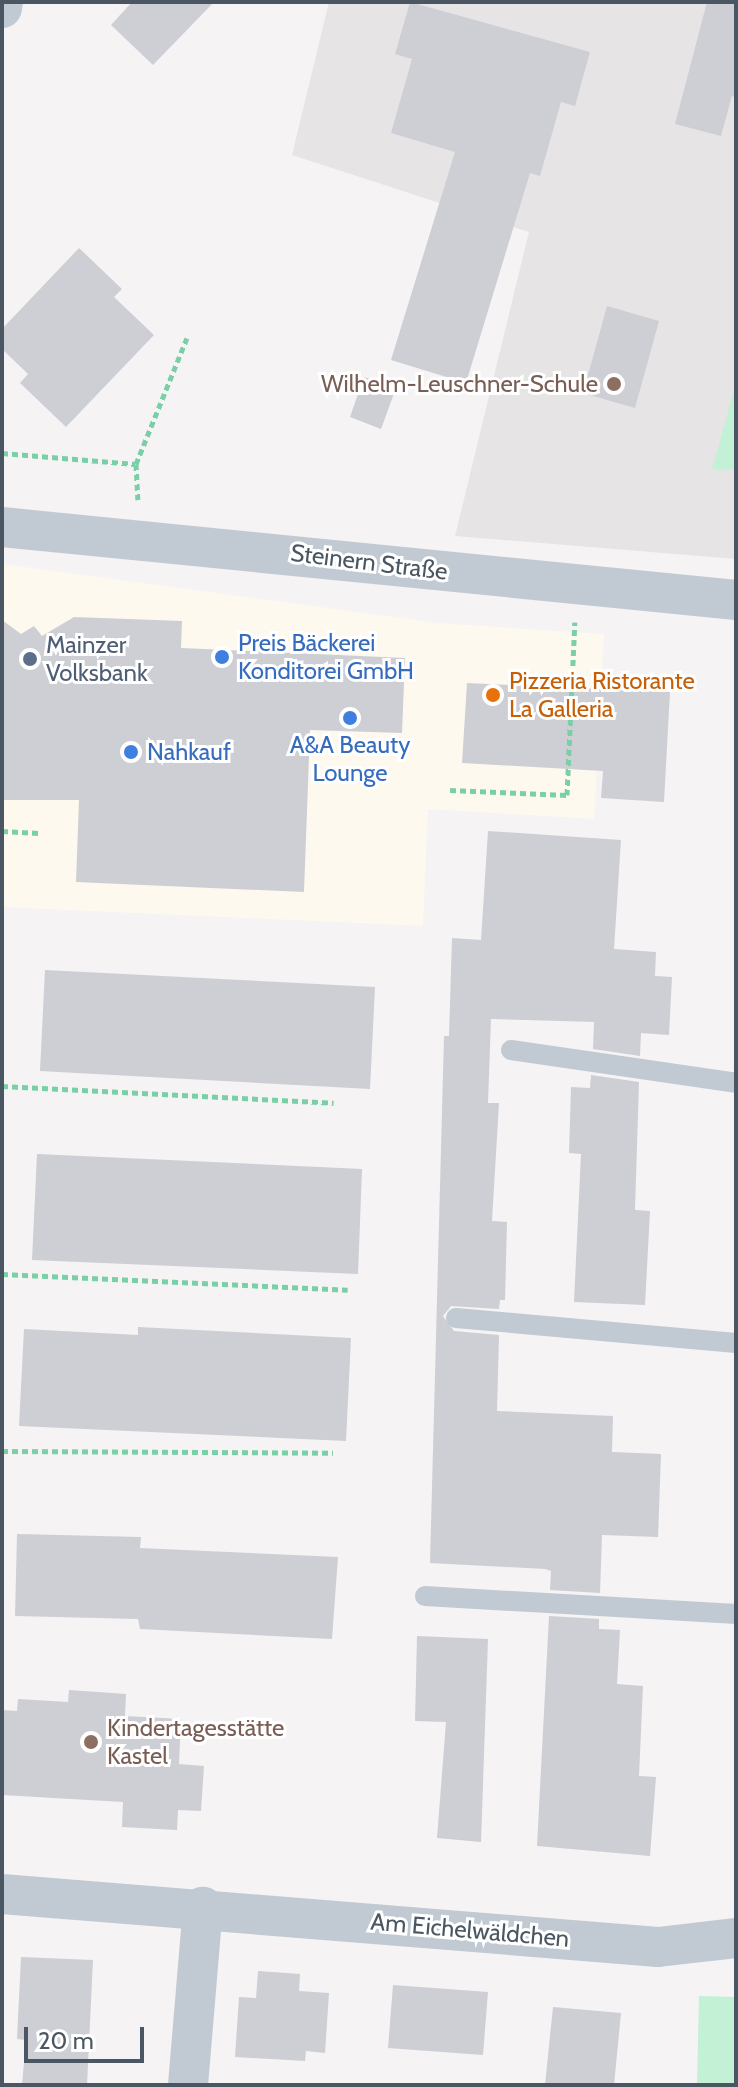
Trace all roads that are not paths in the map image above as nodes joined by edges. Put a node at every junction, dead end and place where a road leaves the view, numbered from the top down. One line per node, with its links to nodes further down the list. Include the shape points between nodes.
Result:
1 (2, 527): 2 (street, Steinern Straße)
2 (736, 600)
3 (511, 1050): 4 (lane)
4 (736, 1083)
5 (456, 1318): 6 (lane)
6 (736, 1343)
7 (425, 1596): 8 (lane)
8 (736, 1614)
9 (2, 1894): 10 (street, Am Eichelwäldchen)
10 (203, 1907): 11 (street, Am Eichelwäldchen, via 658,1947); 12 (street)
11 (736, 1938)
12 (188, 2085)

